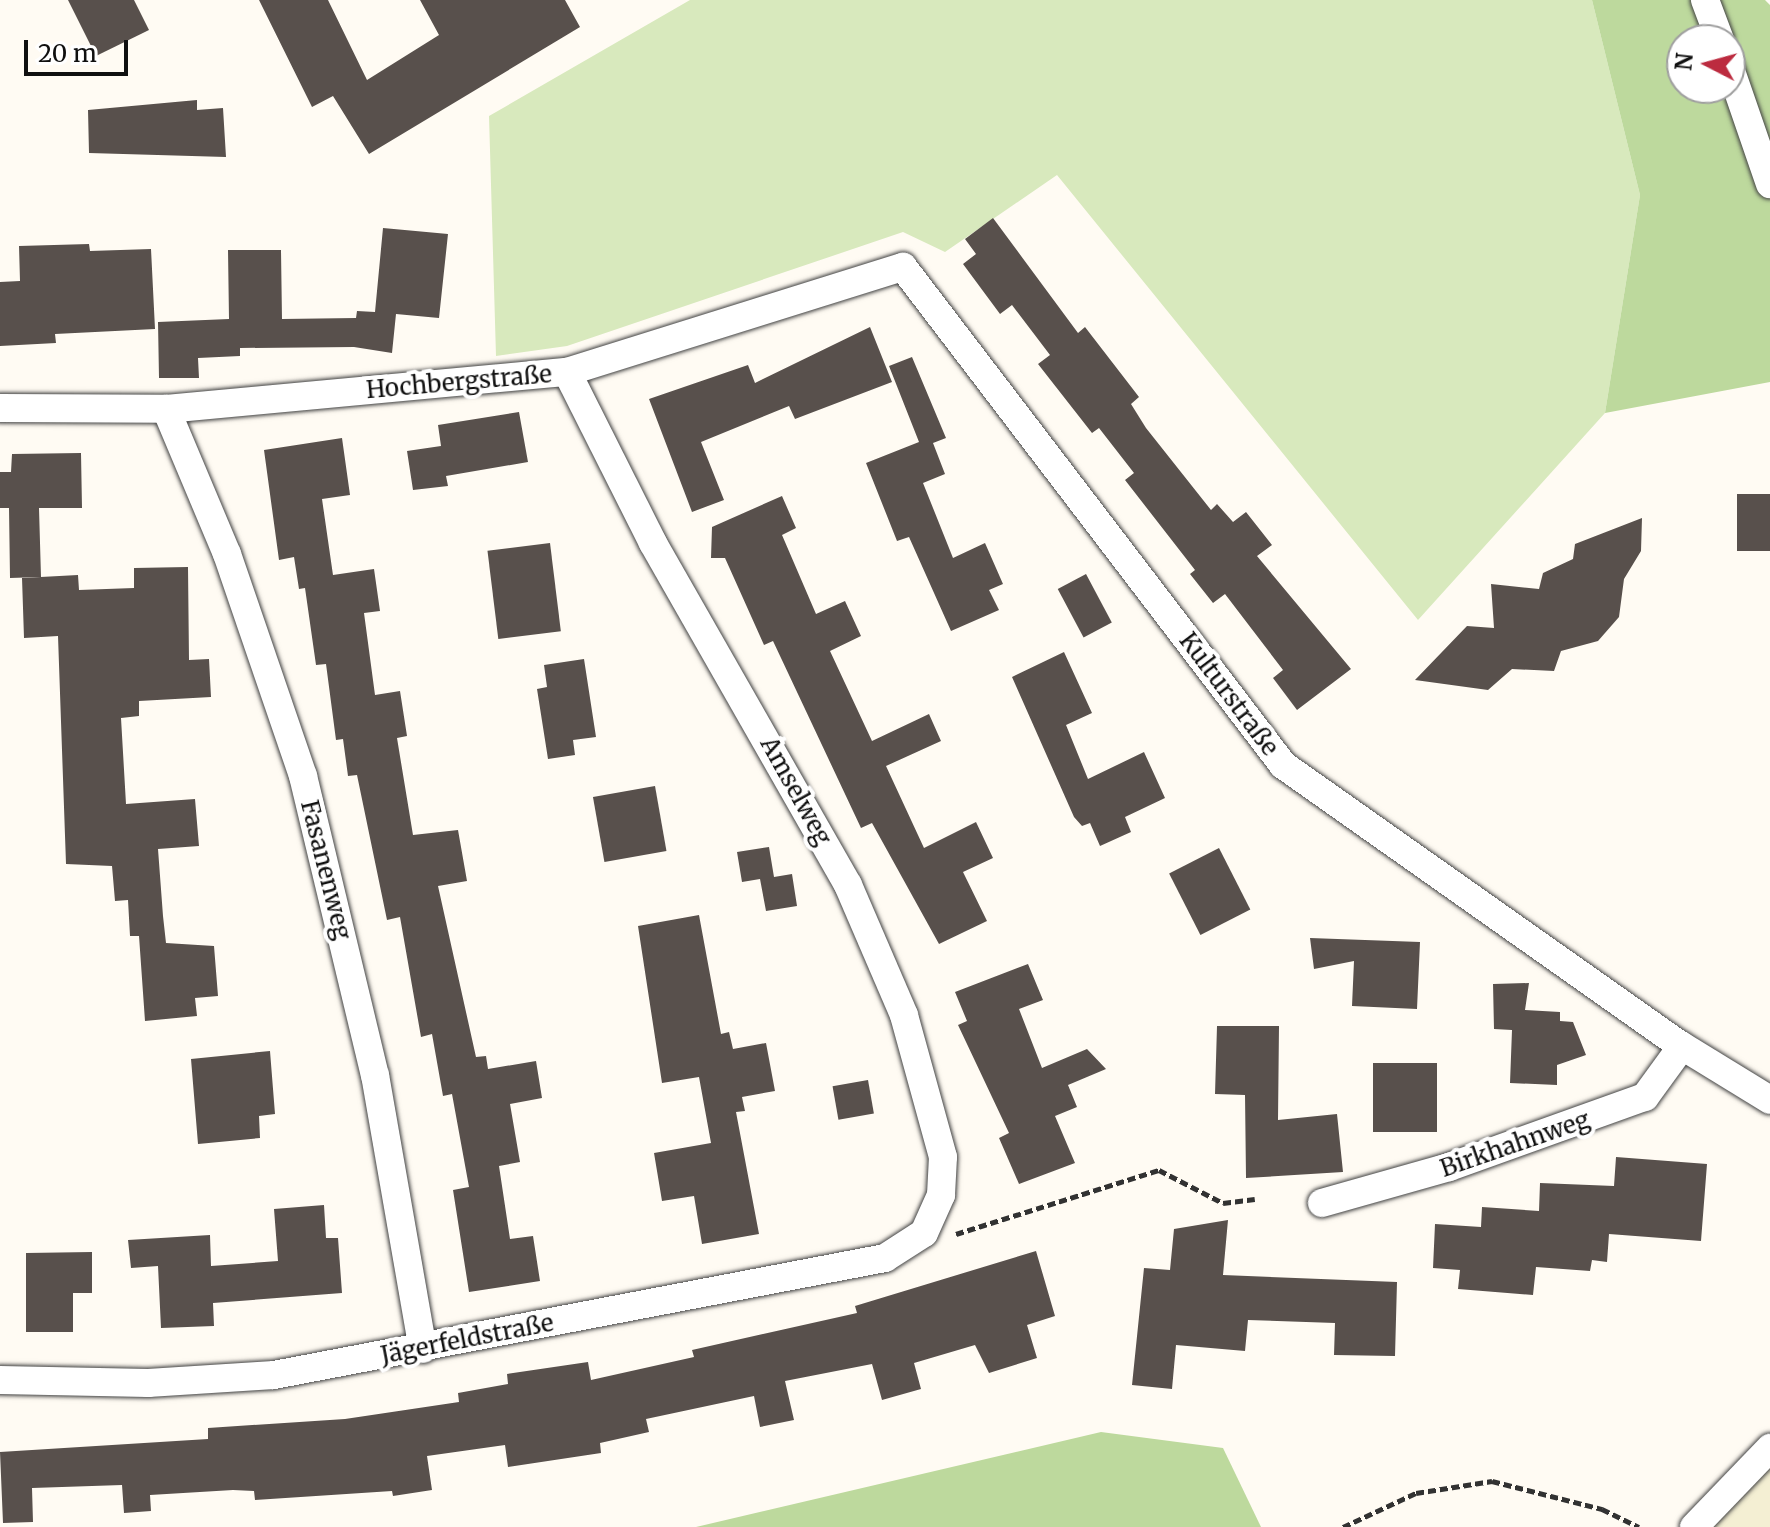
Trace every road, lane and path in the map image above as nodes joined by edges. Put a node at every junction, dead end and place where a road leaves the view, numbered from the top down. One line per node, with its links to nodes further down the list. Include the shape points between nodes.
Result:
1 (1705, 0): 2 (street)
2 (1714, 24)
3 (1742, 104): 4 (street)
4 (1770, 184)
5 (903, 267): 6 (street, Hochbergstraße); 9 (street, Kulturstraße, via 1283,765)
6 (567, 372): 8 (street, Hochbergstraße); 13 (street, Amselweg, via 653,543 848,885 904,1015 943,1157 941,1195)
7 (0, 408): 8 (street, Hochbergstraße)
8 (166, 409): 14 (street, Fasanenweg, via 237,581 303,776 375,1075)
9 (1682, 1046): 10 (street, Kulturstraße); 12 (street, Birkhahnweg, via 1645,1097 1449,1167)
10 (1770, 1100)
11 (1255, 1199): 13 (path, via 1223,1203 1159,1170 952,1235)
12 (1322, 1203)
13 (924, 1233): 14 (street, Jägerfeldstraße, via 885,1258)
14 (423, 1349): 15 (street, Jägerfeldstraße, via 248,1377 109,1383)
15 (0, 1380)
16 (1770, 1448): 19 (street)
17 (1343, 1527): 18 (path, via 1416,1493 1492,1481 1602,1509)
18 (1639, 1527)
19 (1694, 1527)

